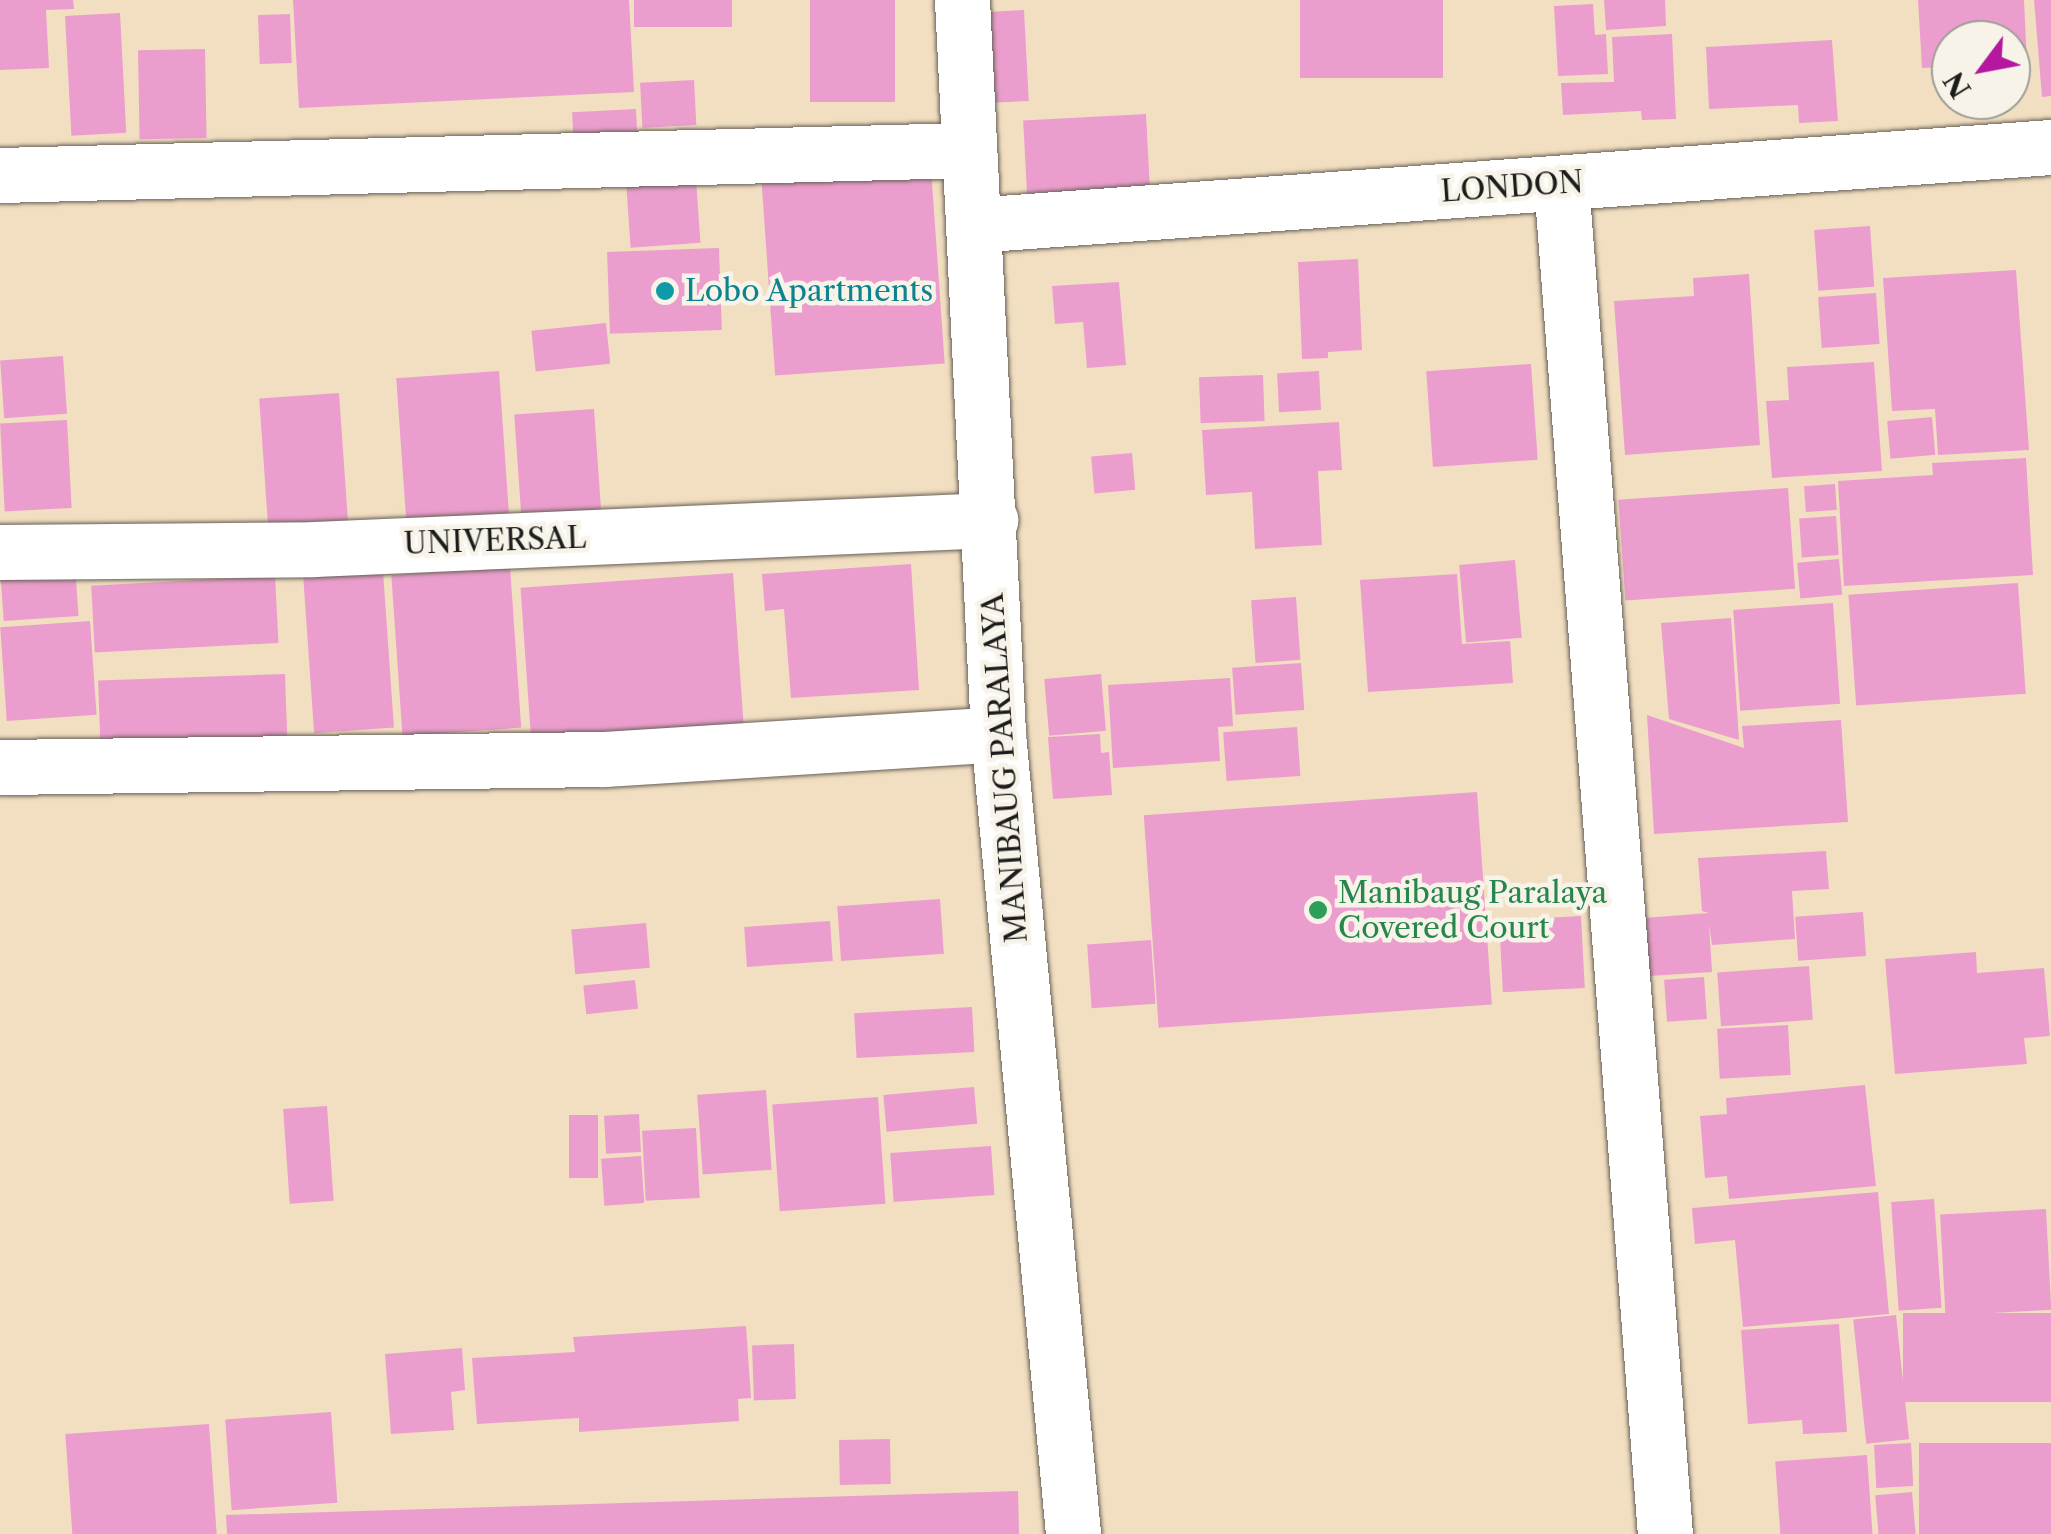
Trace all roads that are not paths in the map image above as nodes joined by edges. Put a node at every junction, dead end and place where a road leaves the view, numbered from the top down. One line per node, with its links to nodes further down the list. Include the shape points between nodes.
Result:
1 (962, 0): 3 (street, MANIBAUG PARALAYA)
2 (2051, 147): 5 (street, LONDON)
3 (966, 150): 4 (street); 6 (street, MANIBAUG PARALAYA)
4 (0, 174)
5 (1562, 183): 6 (street, LONDON); 12 (street)
6 (973, 225): 7 (street, MANIBAUG PARALAYA)
7 (990, 520): 8 (street, UNIVERSAL, via 314,549); 9 (street, MANIBAUG PARALAYA)
8 (0, 552)
9 (998, 734): 10 (street, via 604,759); 11 (street, MANIBAUG PARALAYA)
10 (0, 768)
11 (1073, 1534)
12 (1665, 1534)

